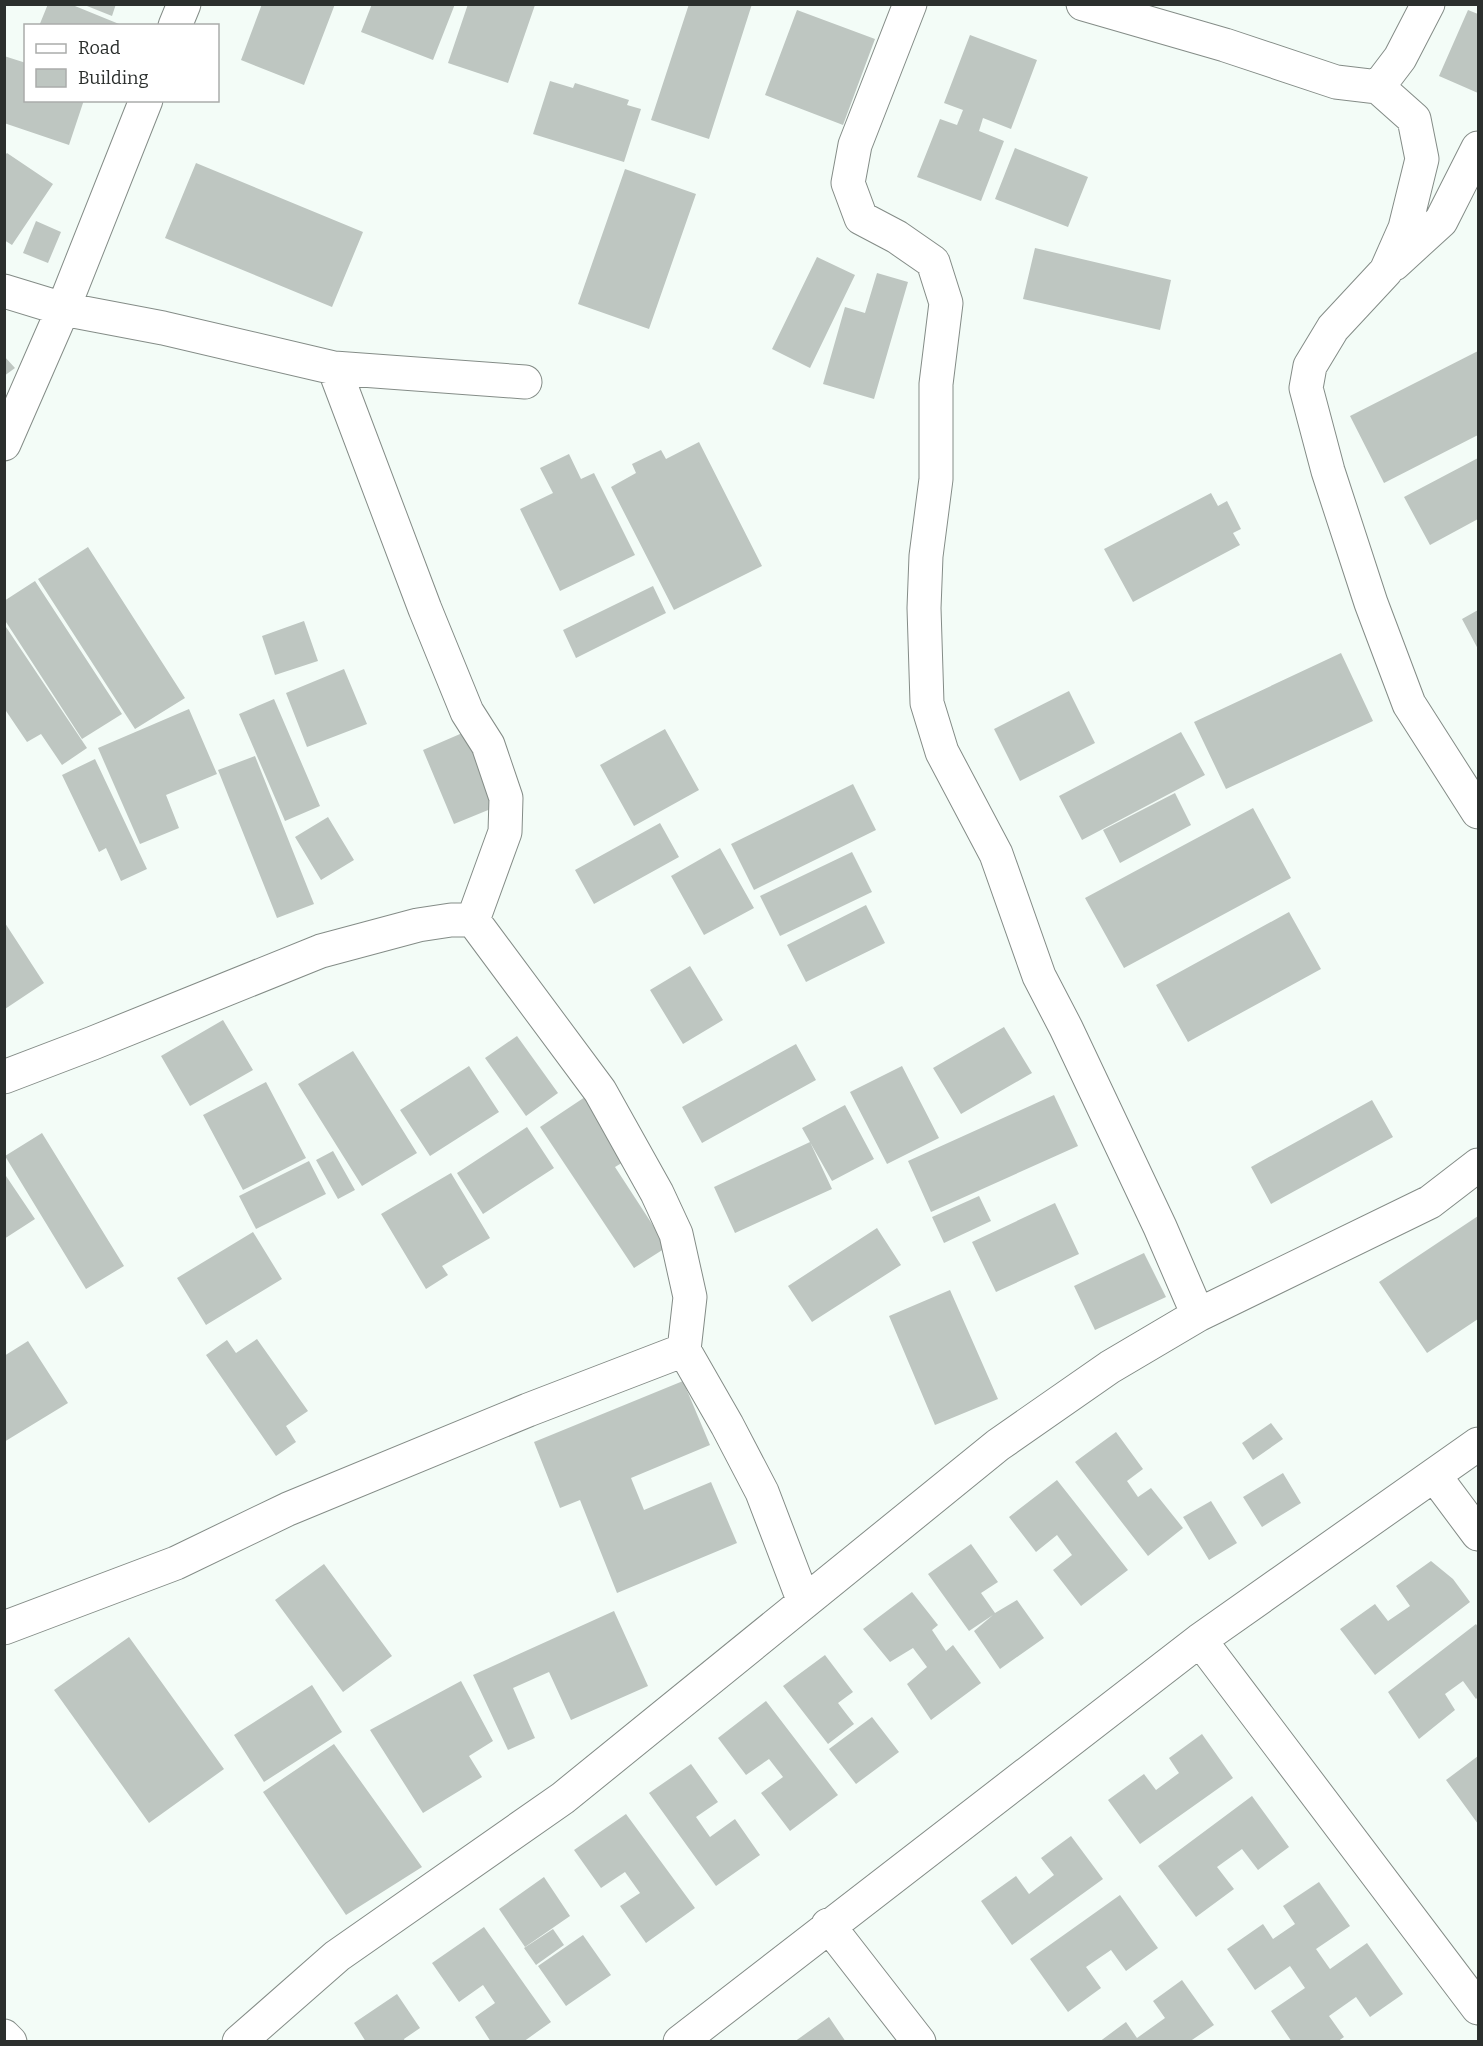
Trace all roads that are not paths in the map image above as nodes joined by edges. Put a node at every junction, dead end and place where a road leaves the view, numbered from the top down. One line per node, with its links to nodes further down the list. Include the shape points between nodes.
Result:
1 (184, 4): 5 (street)
2 (910, 4): 19 (street, via 855,145 848,183 861,218 933,262 946,303 936,384 936,479 926,556 927,703 942,752 996,854 1039,976)
3 (1083, 4): 6 (street, via 1336,82)
4 (1428, 4): 6 (street, via 1400,58)
5 (177, 24)
6 (1378, 87): 9 (street, via 1414,119 1422,159 1406,228)
7 (145, 102): 11 (street)
8 (1479, 148): 9 (street, via 1441,221)
9 (1386, 271): 15 (street, via 1334,328 1310,366 1306,388 1371,603 1409,704)
10 (4, 291): 11 (street)
11 (63, 309): 12 (street); 14 (street)
12 (334, 368): 13 (street); 16 (street, via 424,609 467,712 488,745 506,798 505,832)
13 (525, 382)
14 (4, 444)
15 (1479, 812)
16 (473, 920): 17 (street, via 418,925 321,951); 20 (street, via 600,1091 672,1224 690,1297)
17 (4, 1077)
18 (1479, 1165): 19 (street, via 1430,1202)
19 (1198, 1315): 24 (street, via 1110,1367 998,1445)
20 (684, 1350): 24 (street, via 762,1492); 25 (street, via 288,1509 176,1563)
21 (1479, 1444): 22 (street)
22 (1434, 1475): 23 (street); 26 (street)
23 (1479, 1534)
24 (804, 1602): 31 (street, via 563,1798 337,1956)
25 (4, 1628)
26 (1200, 1640): 27 (street); 28 (street)
27 (828, 1925): 32 (street); 33 (street)
28 (1479, 2008)
29 (4, 2036): 30 (street)
30 (10, 2042)
31 (239, 2042)
32 (680, 2042)
33 (919, 2042)

